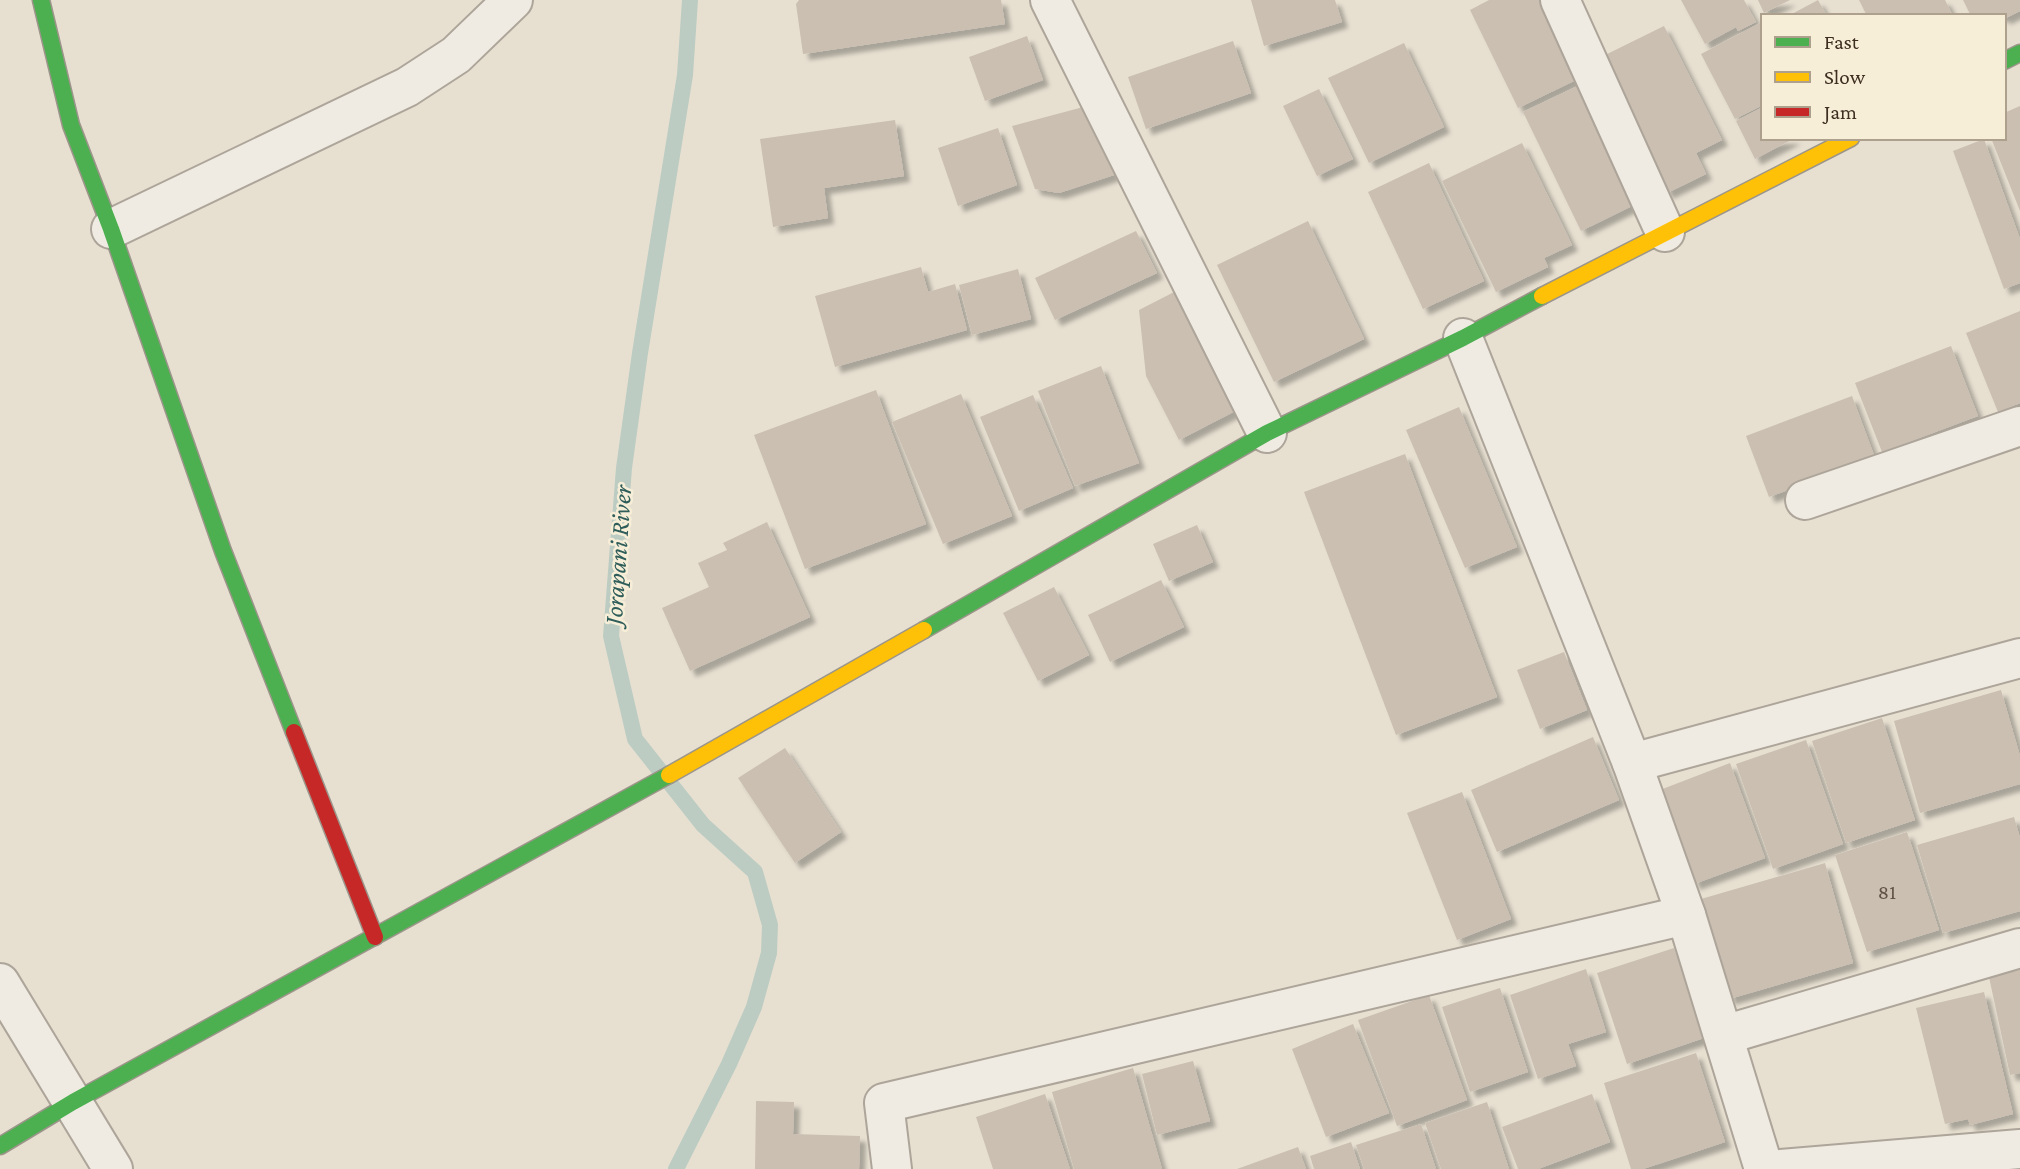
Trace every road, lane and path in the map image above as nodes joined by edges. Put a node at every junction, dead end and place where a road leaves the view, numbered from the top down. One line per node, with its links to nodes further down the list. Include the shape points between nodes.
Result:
1 (41, 0): 6 (street, via 71,124)
2 (513, 0): 6 (street, via 456,55 407,87)
3 (1050, 0): 10 (street)
4 (1560, 0): 7 (street)
5 (1847, 140): 7 (street)
6 (111, 229): 15 (street, via 223,551)
7 (1665, 232): 8 (street)
8 (1463, 338): 10 (street); 13 (street)
9 (2020, 426): 11 (street)
10 (1267, 433): 15 (street, via 748,732)
11 (1805, 500)
12 (2020, 658): 13 (street)
13 (1632, 763): 14 (street)
14 (1686, 915): 18 (street); 23 (street, via 884,1102)
15 (375, 937): 19 (street)
16 (2020, 948): 18 (street)
17 (0, 983): 19 (street)
18 (1724, 1035): 24 (street)
19 (72, 1102): 20 (street); 22 (street)
20 (0, 1146)
21 (2020, 1149): 25 (street)
22 (113, 1169)
23 (892, 1169)
24 (1764, 1169)
25 (1781, 1169)

